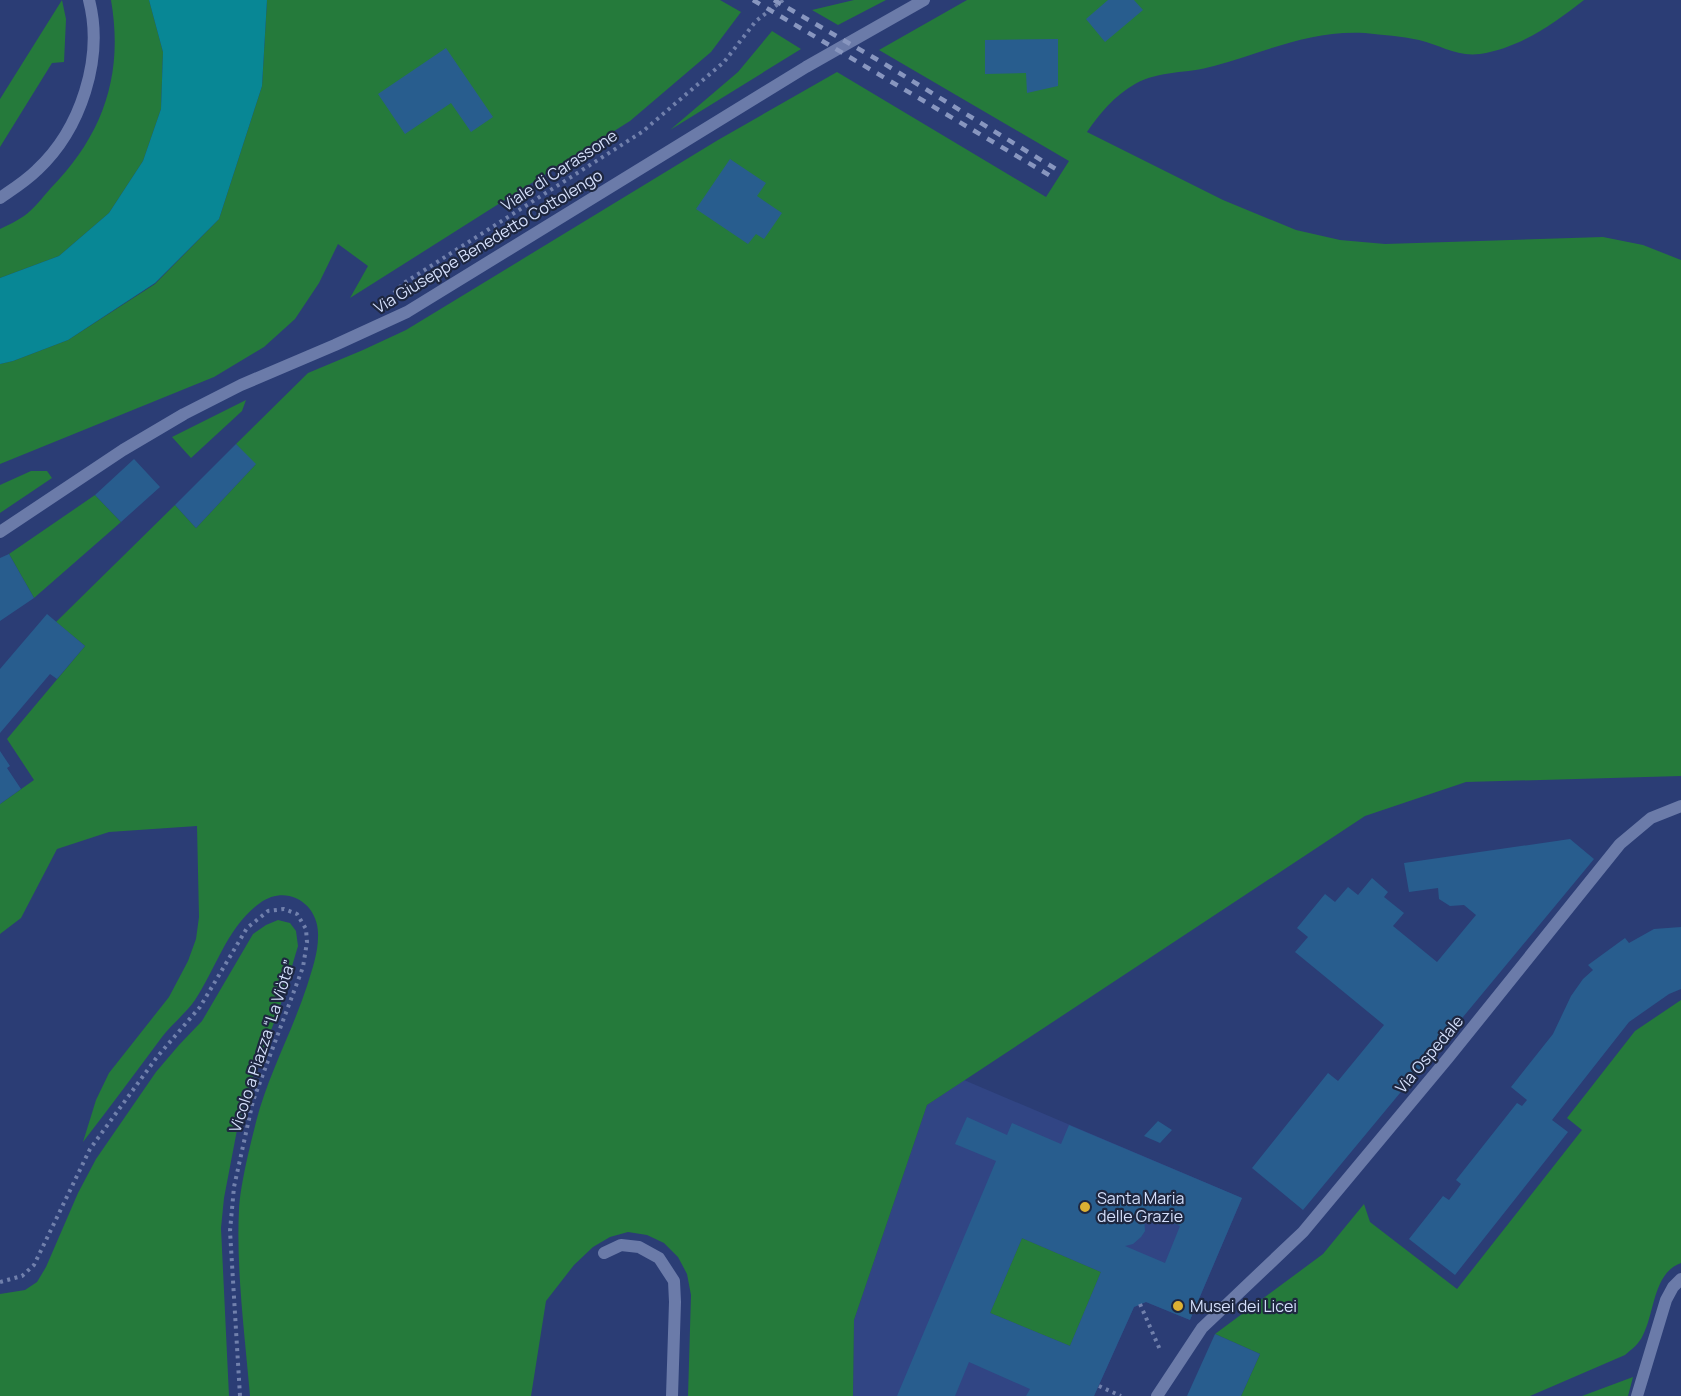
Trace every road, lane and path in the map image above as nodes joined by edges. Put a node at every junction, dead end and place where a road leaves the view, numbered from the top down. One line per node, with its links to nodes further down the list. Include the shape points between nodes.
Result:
1 (89, 0): 4 (street, via 93,35 83,98 59,145 38,170)
2 (783, 0): 5 (path, Viale di Carassone, via 756,21 724,63 642,132)
3 (924, 0): 6 (street, Via Giuseppe Benedetto Cottolengo, via 806,67 407,312 189,411)
4 (0, 198)
5 (387, 299)
6 (0, 532)
7 (1681, 806): 12 (street, Via Ospedale, via 1651,818 1620,844 1303,1232 1202,1328)
8 (604, 1253): 15 (street, via 621,1245 639,1247 658,1258 674,1281)
9 (1681, 1279): 18 (street, via 1666,1300)
10 (0, 1282): 14 (path, Vicolo a Piazza “La Viòta”, via 31,1270 90,1149 157,1056 200,1007 247,928 268,911 293,912 306,929 303,967 248,1118 232,1199 230,1231)
11 (1140, 1304): 12 (path)
12 (1171, 1375): 17 (street, Via Ospedale)
13 (1099, 1386): 16 (path)
14 (240, 1396)
15 (672, 1396)
16 (1121, 1396)
17 (1157, 1396)
18 (1637, 1396)

